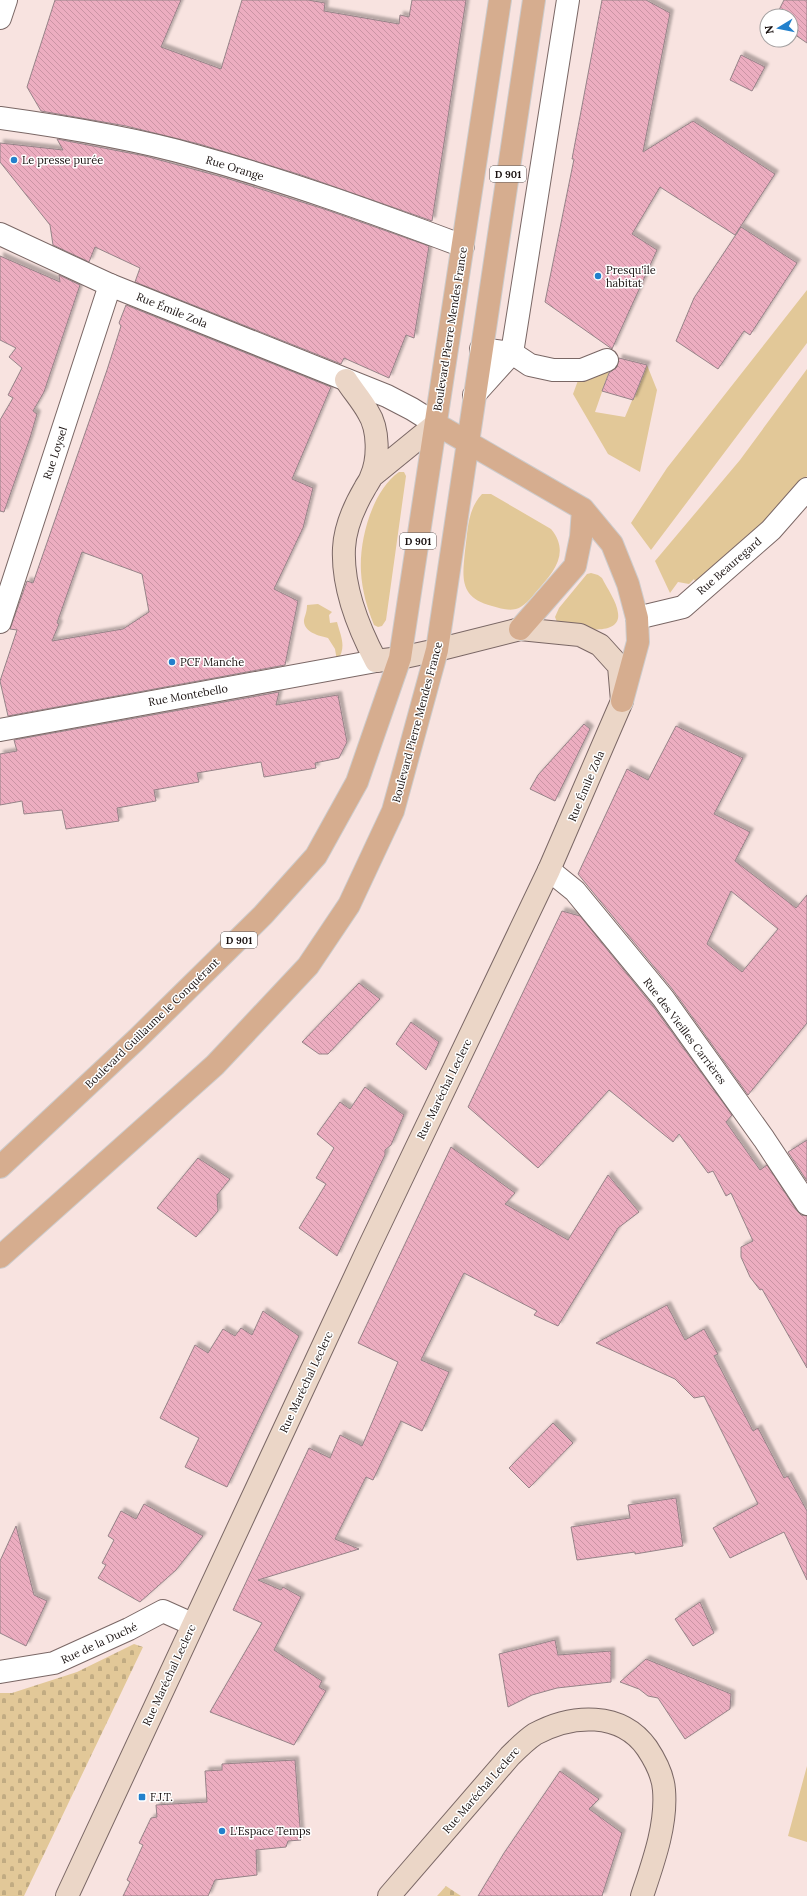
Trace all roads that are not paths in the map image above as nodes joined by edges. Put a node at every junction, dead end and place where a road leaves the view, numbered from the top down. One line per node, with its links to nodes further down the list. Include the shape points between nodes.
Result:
1 (6, 0): 5 (street)
2 (500, 0): 8 (main road, Boulevard Pierre Mendes France / D 901)
3 (534, 0): 10 (main road, Boulevard Pierre Mendes France / D 901)
4 (568, 0): 11 (street)
5 (0, 18)
6 (0, 118): 8 (street, Rue Orange, via 80,129 195,155 335,199)
7 (0, 234): 9 (street, Rue Émile Zola)
8 (463, 246): 15 (main road, Boulevard Pierre Mendes France / D 901)
9 (110, 285): 13 (street, Rue Émile Zola); 21 (street, Rue Loysel)
10 (481, 349): 11 (street); 14 (main road, Boulevard Pierre Mendes France / D 901)
11 (512, 353): 12 (street, via 530,365 553,370 582,370); 14 (street)
12 (607, 360)
13 (346, 380): 15 (street, Rue Émile Zola, via 387,396); 17 (main road, via 369,414 375,433 376,454)
14 (474, 395): 16 (main road, Boulevard Pierre Mendes France / D 901)
15 (436, 424): 16 (main road); 17 (main road); 24 (main road, Boulevard Pierre Mendes France / D 901)
16 (467, 441): 19 (main road); 23 (main road, Boulevard Pierre Mendes France / D 901)
17 (371, 477): 25 (main road, via 352,517 344,548 347,582 353,606 362,633)
18 (807, 489): 20 (street, Rue Beauregard, via 771,530 683,607)
19 (583, 509): 20 (main road, via 612,544 628,584); 22 (main road, via 575,566)
20 (637, 618): 26 (main road, via 638,642)
21 (0, 622)
22 (520, 629): 23 (main road); 26 (main road, via 580,635 600,646 619,666)
23 (437, 650): 24 (main road); 31 (main road, Boulevard Pierre Mendes France / D 901, via 393,811 349,905 308,966 215,1065)
24 (400, 658): 25 (main road); 29 (main road, Boulevard Guillaume le Conquérant / D 901, via 356,782 316,856 263,915 137,1039)
25 (376, 661): 27 (street, Rue Montebello)
26 (622, 701): 28 (main road, Rue Émile Zola)
27 (0, 730)
28 (549, 870): 30 (street, Rue des Vieilles Carrières, via 575,891 663,998); 32 (main road, Rue Maréchal Leclerc)
29 (0, 1167)
30 (807, 1204)
31 (0, 1257)
32 (192, 1624): 33 (street, Rue de la Duché, via 163,1611 54,1663); 34 (main road, Rue Maréchal Leclerc)
33 (0, 1672)
34 (67, 1896)
35 (389, 1896): 36 (main road, Rue Maréchal Leclerc, via 522,1744 534,1735 560,1723 588,1719 622,1726 634,1734 653,1756 660,1772 664,1788 662,1824)
36 (642, 1896)

